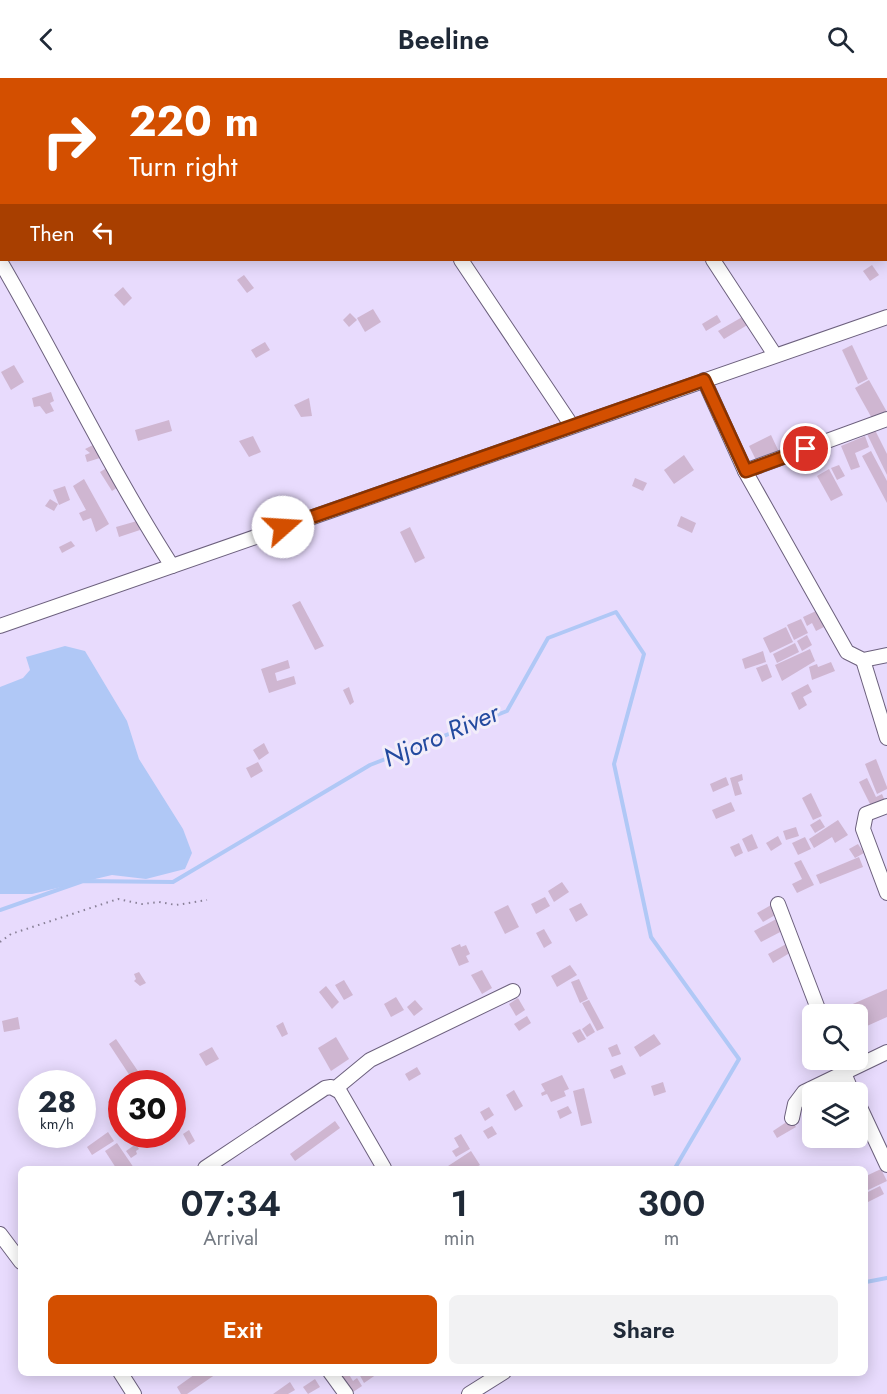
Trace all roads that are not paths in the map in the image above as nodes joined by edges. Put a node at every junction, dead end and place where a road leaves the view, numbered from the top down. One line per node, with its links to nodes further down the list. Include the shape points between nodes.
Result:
1 (0, 261): 10 (street, via 137,511)
2 (462, 261): 8 (street)
3 (715, 261): 5 (street)
4 (887, 317): 5 (street)
5 (776, 355): 6 (street)
6 (704, 380): 8 (street); 9 (street)
7 (887, 419): 9 (street)
8 (572, 426): 10 (street)
9 (746, 471): 13 (street, via 844,649 850,656)
10 (172, 566): 11 (street)
11 (0, 626)
12 (887, 655): 13 (street)
13 (863, 660): 14 (street)
14 (887, 738)
15 (887, 806): 16 (street, via 876,808 863,820)
16 (887, 894)
17 (778, 904): 19 (street)
18 (513, 991): 23 (street, via 370,1060)
19 (816, 1004)
20 (887, 1052): 21 (street)
21 (868, 1057)
22 (833, 1070): 24 (street, via 804,1092 795,1104)
23 (336, 1088): 27 (street, via 325,1088); 28 (street)
24 (792, 1118)
25 (868, 1124): 26 (street)
26 (887, 1165)
27 (208, 1166)
28 (383, 1166)
29 (0, 1234): 30 (street)
30 (18, 1258)
31 (123, 1376): 34 (street)
32 (333, 1376): 35 (street)
33 (498, 1376): 36 (street)
34 (134, 1394)
35 (346, 1394)
36 (469, 1394)

